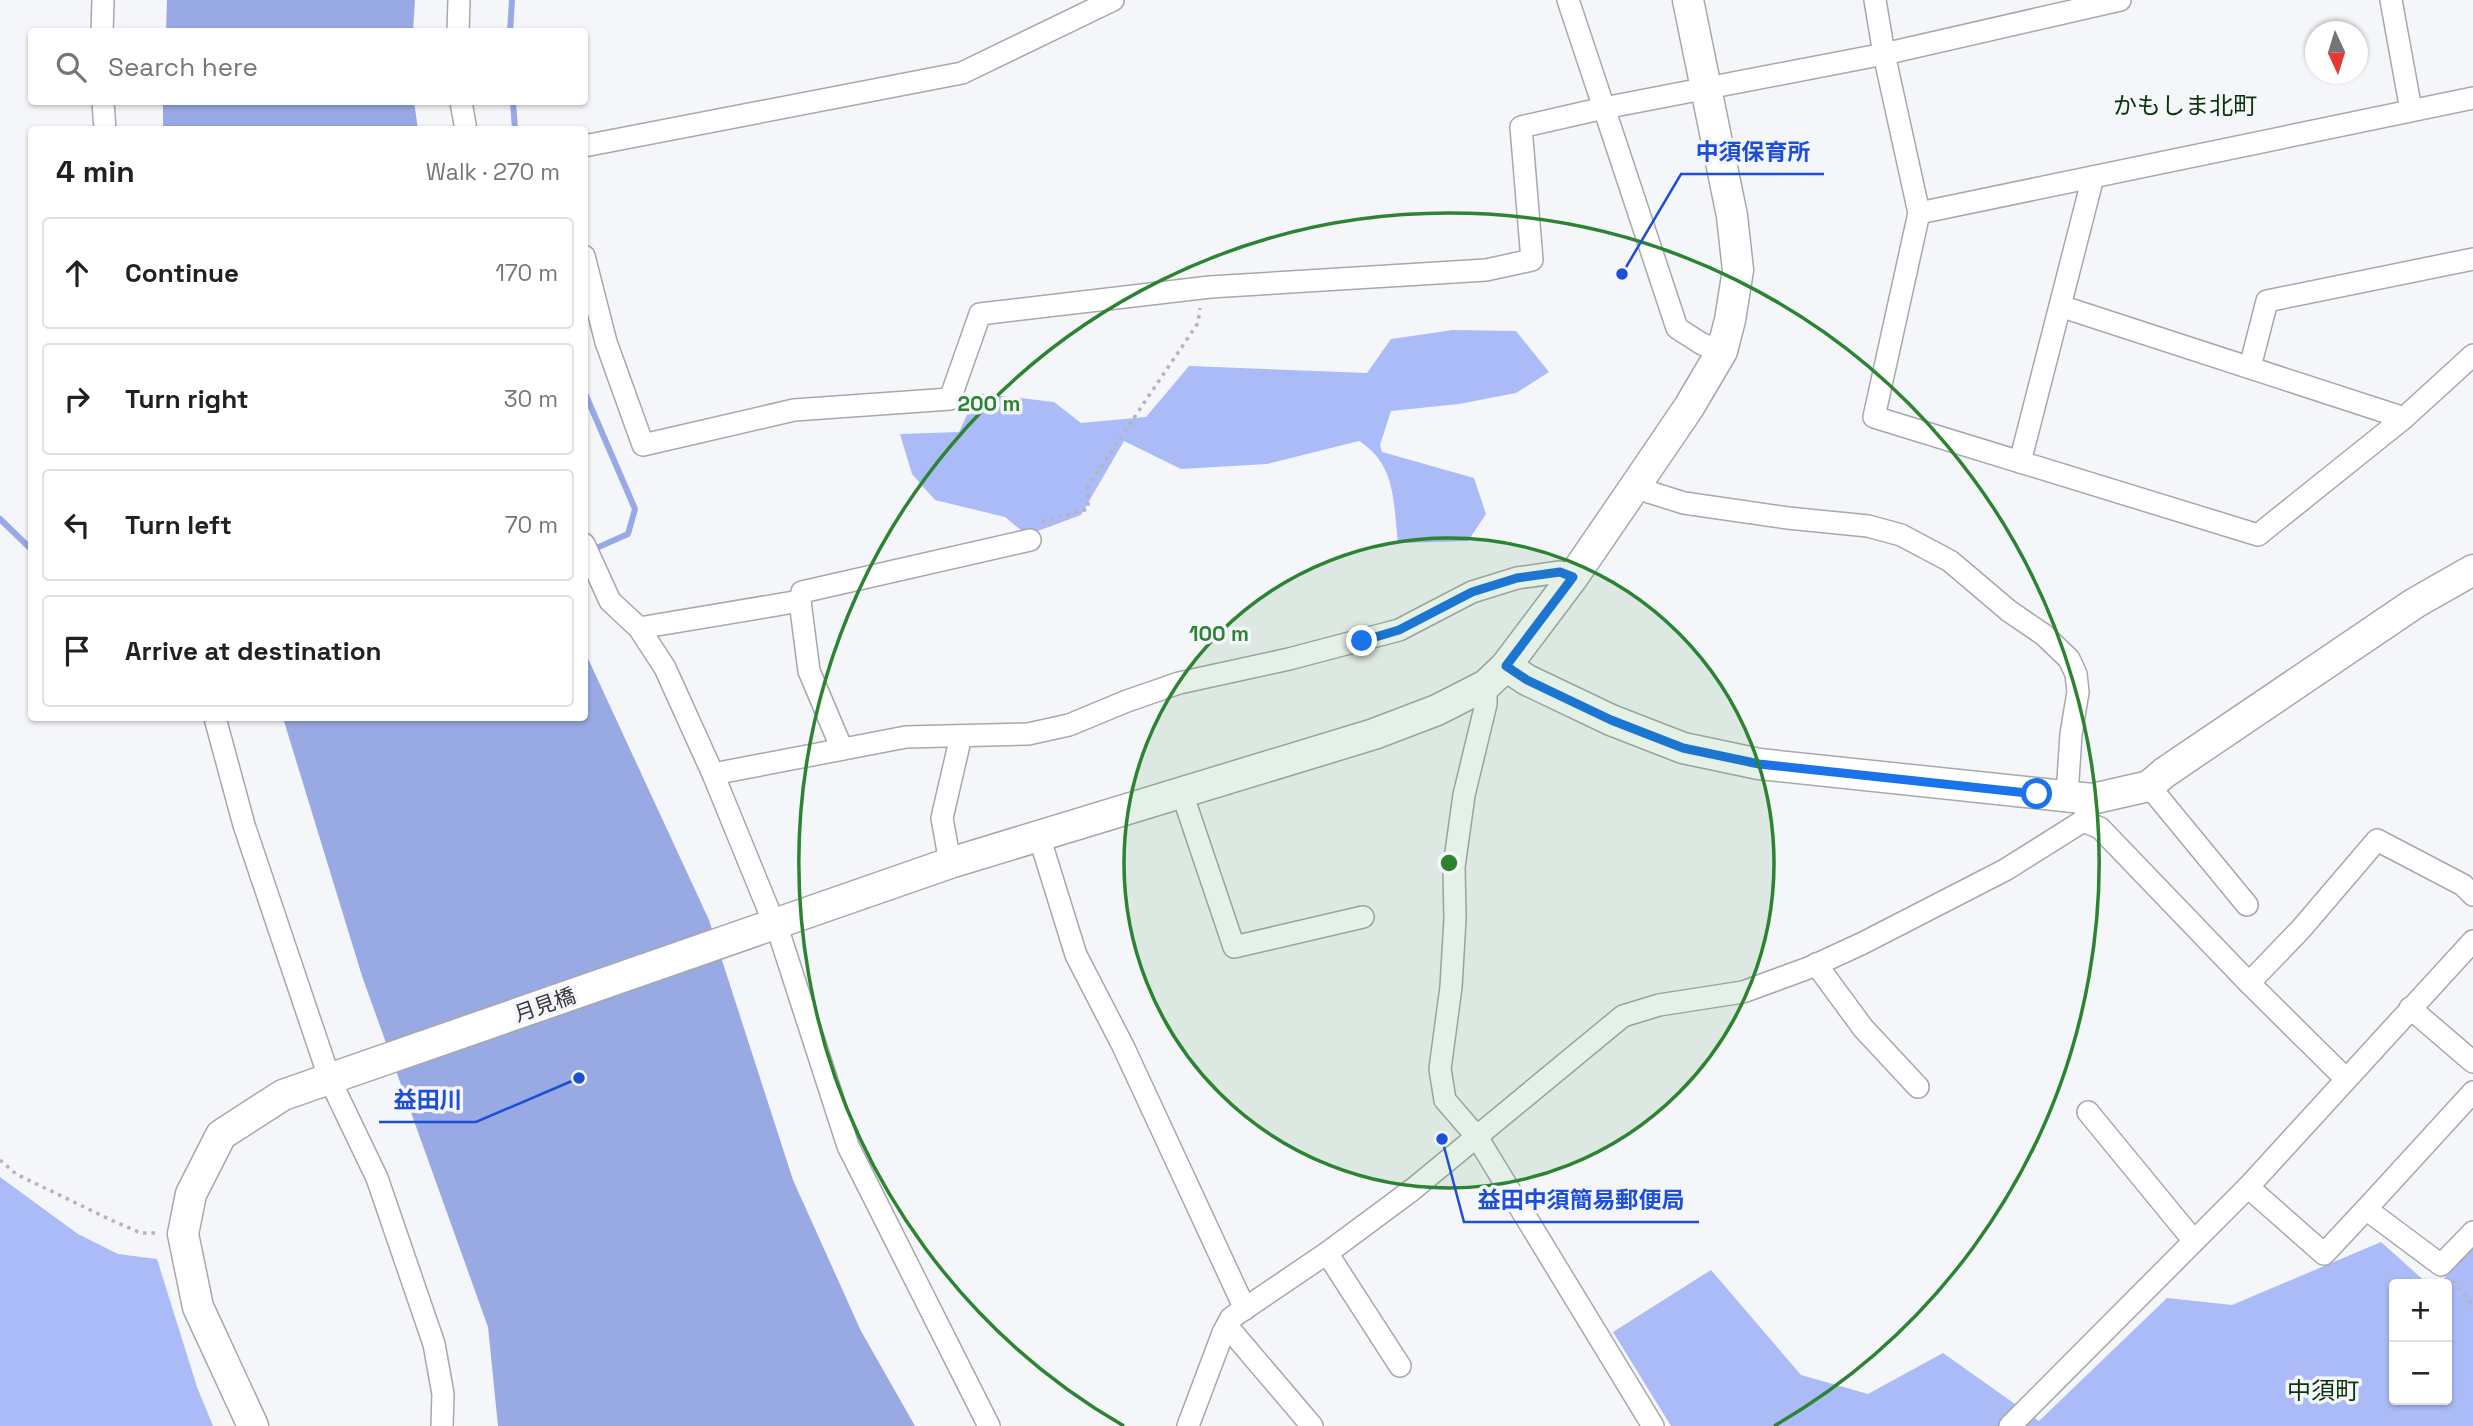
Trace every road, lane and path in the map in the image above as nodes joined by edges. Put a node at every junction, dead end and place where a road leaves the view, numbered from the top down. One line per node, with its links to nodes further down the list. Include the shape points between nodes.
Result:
1 (103, 0): 9 (street)
2 (459, 0): 10 (street)
3 (1113, 0): 20 (street, via 962,73)
4 (1568, 0): 16 (street)
5 (1688, 0): 12 (street)
6 (1875, 0): 11 (street)
7 (2120, 0): 11 (street)
8 (2391, 0): 17 (street)
9 (102, 28)
10 (458, 28)
11 (1884, 54): 12 (street); 22 (street)
12 (1706, 88): 16 (street); 27 (street, via 1738,270)
13 (2473, 97): 17 (street)
14 (103, 105): 18 (street)
15 (462, 105): 19 (street)
16 (1604, 108): 25 (street, via 1521,127 1532,260 1486,270); 27 (street, via 1677,328)
17 (2411, 110): 21 (street)
18 (106, 126)
19 (465, 126)
20 (588, 145)
21 (2093, 177): 22 (street); 26 (street)
22 (1919, 213): 31 (street, via 1874,417)
23 (2473, 259): 29 (street, via 2267,301)
24 (588, 272): 25 (street, via 606,342 643,445 794,410 950,399 980,314)
25 (1203, 288): 33 (path, via 1198,323 1088,486 1088,509 1040,522)
26 (2060, 306): 29 (street); 31 (street)
27 (1722, 351): 32 (street)
28 (2473, 355): 30 (street)
29 (2250, 367): 30 (street)
30 (2404, 418): 31 (street, via 2258,534)
31 (2020, 462)
32 (1636, 485): 36 (street); 46 (street, via 1684,503 1868,526 1901,535 1951,561 2069,659 2078,692 2071,734)
33 (1030, 540): 37 (street, via 802,592)
34 (588, 553): 38 (street, via 610,601)
35 (2473, 570): 44 (street, via 2415,603)
36 (1573, 577): 39 (street); 41 (street, via 1560,572 1517,578 1472,592 1399,630 1179,683 1069,725 1028,734)
37 (800, 601): 38 (street); 42 (street, via 809,671)
38 (639, 628): 43 (street, via 665,668)
39 (1496, 675): 45 (street, 月見橋, via 1437,710 1374,734); 46 (street, via 1527,680 1683,748 1759,764); 64 (street, via 1464,795 1454,867 1451,987 1440,1069 1445,1100)
40 (216, 721): 59 (street, via 244,825)
41 (961, 736): 42 (street, via 906,737); 48 (street, via 942,818)
42 (842, 749): 43 (street)
43 (713, 774): 51 (street)
44 (2149, 786): 46 (street); 50 (street)
45 (1182, 793): 47 (street, 月見橋); 52 (street, via 1234,947)
46 (2081, 805): 55 (street, via 2005,870); 56 (street)
47 (1039, 836): 48 (street, 月見橋); 74 (street, via 1076,955 1124,1046)
48 (950, 863): 59 (street, 月見橋)
49 (2473, 895): 56 (street, via 2463,885 2377,839)
50 (2247, 905)
51 (769, 911)
52 (1363, 917)
53 (780, 936): 79 (street, via 848,1146)
54 (2473, 941): 57 (street)
55 (1816, 964): 61 (street, via 1863,1028); 64 (street, via 1743,992 1659,1005 1623,1016)
56 (2249, 983): 60 (street)
57 (2410, 1008): 58 (street); 60 (street)
58 (2473, 1062)
59 (337, 1077): 69 (street, 月見橋, via 283,1095 221,1135 191,1194); 78 (street, via 434,1344 443,1394)
60 (2345, 1078): 66 (street)
61 (1918, 1087)
62 (2473, 1092): 67 (street)
63 (2088, 1112): 70 (street)
64 (1476, 1137): 71 (street); 82 (street)
65 (0, 1160): 69 (path, via 16,1174 141,1233)
66 (2248, 1187): 67 (street, via 2324,1254); 70 (street)
67 (2366, 1209): 72 (street)
68 (2473, 1232): 72 (street)
69 (183, 1234): 77 (street, via 198,1307)
70 (2193, 1241): 83 (street)
71 (1326, 1253): 74 (street); 76 (street)
72 (2441, 1265): 73 (path)
73 (2473, 1306)
74 (1245, 1309): 75 (street)
75 (1227, 1326): 80 (street); 81 (street)
76 (1400, 1366)
77 (253, 1426)
78 (442, 1426)
79 (989, 1426)
80 (1188, 1426)
81 (1312, 1426)
82 (1653, 1426)
83 (2010, 1426)

